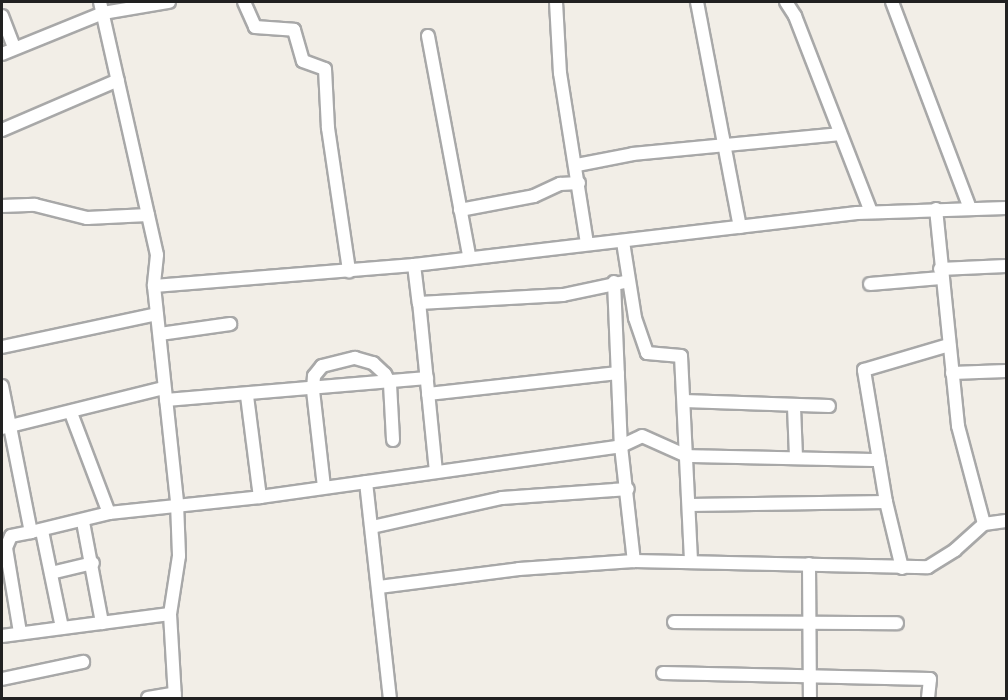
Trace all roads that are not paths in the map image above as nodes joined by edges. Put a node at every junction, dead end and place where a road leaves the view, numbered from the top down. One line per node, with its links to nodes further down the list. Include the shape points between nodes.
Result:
1 (169, 2): 7 (street)
2 (244, 2): 31 (street, via 255,27 294,30 303,61 325,69 328,128)
3 (556, 2): 16 (street, via 560,73)
4 (697, 2): 15 (street)
5 (786, 2): 14 (street, via 795,16)
6 (892, 2): 19 (street)
7 (101, 7): 10 (street); 12 (street)
8 (2, 16): 10 (street)
9 (428, 36): 22 (street)
10 (14, 48): 11 (street)
11 (2, 54)
12 (118, 80): 13 (street); 24 (street)
13 (2, 130)
14 (840, 134): 15 (street); 23 (street)
15 (725, 148): 16 (street, via 633,154); 25 (street)
16 (577, 165): 17 (street)
17 (579, 183): 22 (street, via 560,184 534,196); 27 (street)
18 (2, 206): 24 (street, via 35,205 87,218)
19 (970, 208): 20 (street); 21 (street)
20 (1006, 208)
21 (936, 209): 23 (street); 32 (street)
22 (460, 210): 28 (street)
23 (871, 212): 25 (street)
24 (148, 215): 36 (street, via 157,255)
25 (740, 227): 26 (street)
26 (623, 242): 27 (street); 33 (street)
27 (587, 244): 28 (street)
28 (469, 256): 29 (street)
29 (414, 265): 31 (street); 37 (street)
30 (1006, 266): 32 (street)
31 (349, 271): 36 (street)
32 (940, 274): 35 (street); 41 (street)
33 (629, 281): 34 (street); 53 (street, via 635,318 647,353 681,356)
34 (614, 282): 37 (street, via 563,295); 44 (street)
35 (870, 284)
36 (154, 286): 38 (street)
37 (419, 303): 46 (street)
38 (157, 314): 40 (street); 42 (street)
39 (230, 324): 40 (street)
40 (160, 334): 50 (street)
41 (949, 345): 45 (street); 62 (street, via 864,370)
42 (2, 347)
43 (1006, 371): 45 (street)
44 (618, 373): 51 (street); 59 (street)
45 (952, 374): 74 (street, via 958,426)
46 (427, 378): 47 (street); 51 (street)
47 (390, 384): 49 (street); 49 (street, via 373,363 356,358 322,366 314,375); 58 (street)
48 (2, 386): 57 (street)
49 (313, 390): 52 (street); 65 (street)
50 (165, 394): 52 (street); 56 (street); 69 (street)
51 (428, 394): 63 (street)
52 (248, 396): 67 (street)
53 (684, 401): 55 (street); 60 (street)
54 (829, 406): 55 (street)
55 (794, 407): 61 (street)
56 (71, 413): 57 (street); 71 (street)
57 (5, 428): 76 (street)
58 (393, 440)
59 (621, 446): 60 (street, via 642,436); 63 (street); 66 (street)
60 (687, 456): 61 (street); 70 (street)
61 (796, 457): 62 (street)
62 (879, 460): 68 (street)
63 (436, 472): 64 (street)
64 (366, 482): 65 (street); 75 (street)
65 (324, 487): 67 (street)
66 (628, 489): 75 (street, via 502,498); 77 (street)
67 (260, 496): 69 (street)
68 (886, 502): 70 (street); 81 (street)
69 (177, 503): 71 (street); 84 (street, via 179,556)
70 (689, 505): 78 (street)
71 (109, 513): 73 (street)
72 (1006, 521): 74 (street)
73 (83, 522): 76 (street); 79 (street)
74 (984, 524): 81 (street, via 928,567)
75 (372, 526): 83 (street)
76 (37, 531): 82 (street); 90 (street, via 11,536 6,548)
77 (634, 561): 78 (street); 83 (street, via 519,569)
78 (691, 562): 80 (street)
79 (93, 563): 82 (street); 85 (street)
80 (809, 564): 81 (street); 88 (street)
81 (902, 568)
82 (51, 573): 89 (street)
83 (379, 587): 98 (street)
84 (170, 614): 85 (street); 96 (street)
85 (102, 622): 89 (street)
86 (674, 622): 88 (street)
87 (897, 622): 88 (street)
88 (809, 623): 94 (street)
89 (62, 628): 90 (street)
90 (20, 633): 91 (street)
91 (2, 636)
92 (82, 662): 95 (street)
93 (663, 673): 94 (street)
94 (810, 678): 99 (street); 100 (street, via 930,679)
95 (2, 680)
96 (175, 696): 97 (street)
97 (148, 699)
98 (390, 699)
99 (810, 699)
100 (928, 699)

